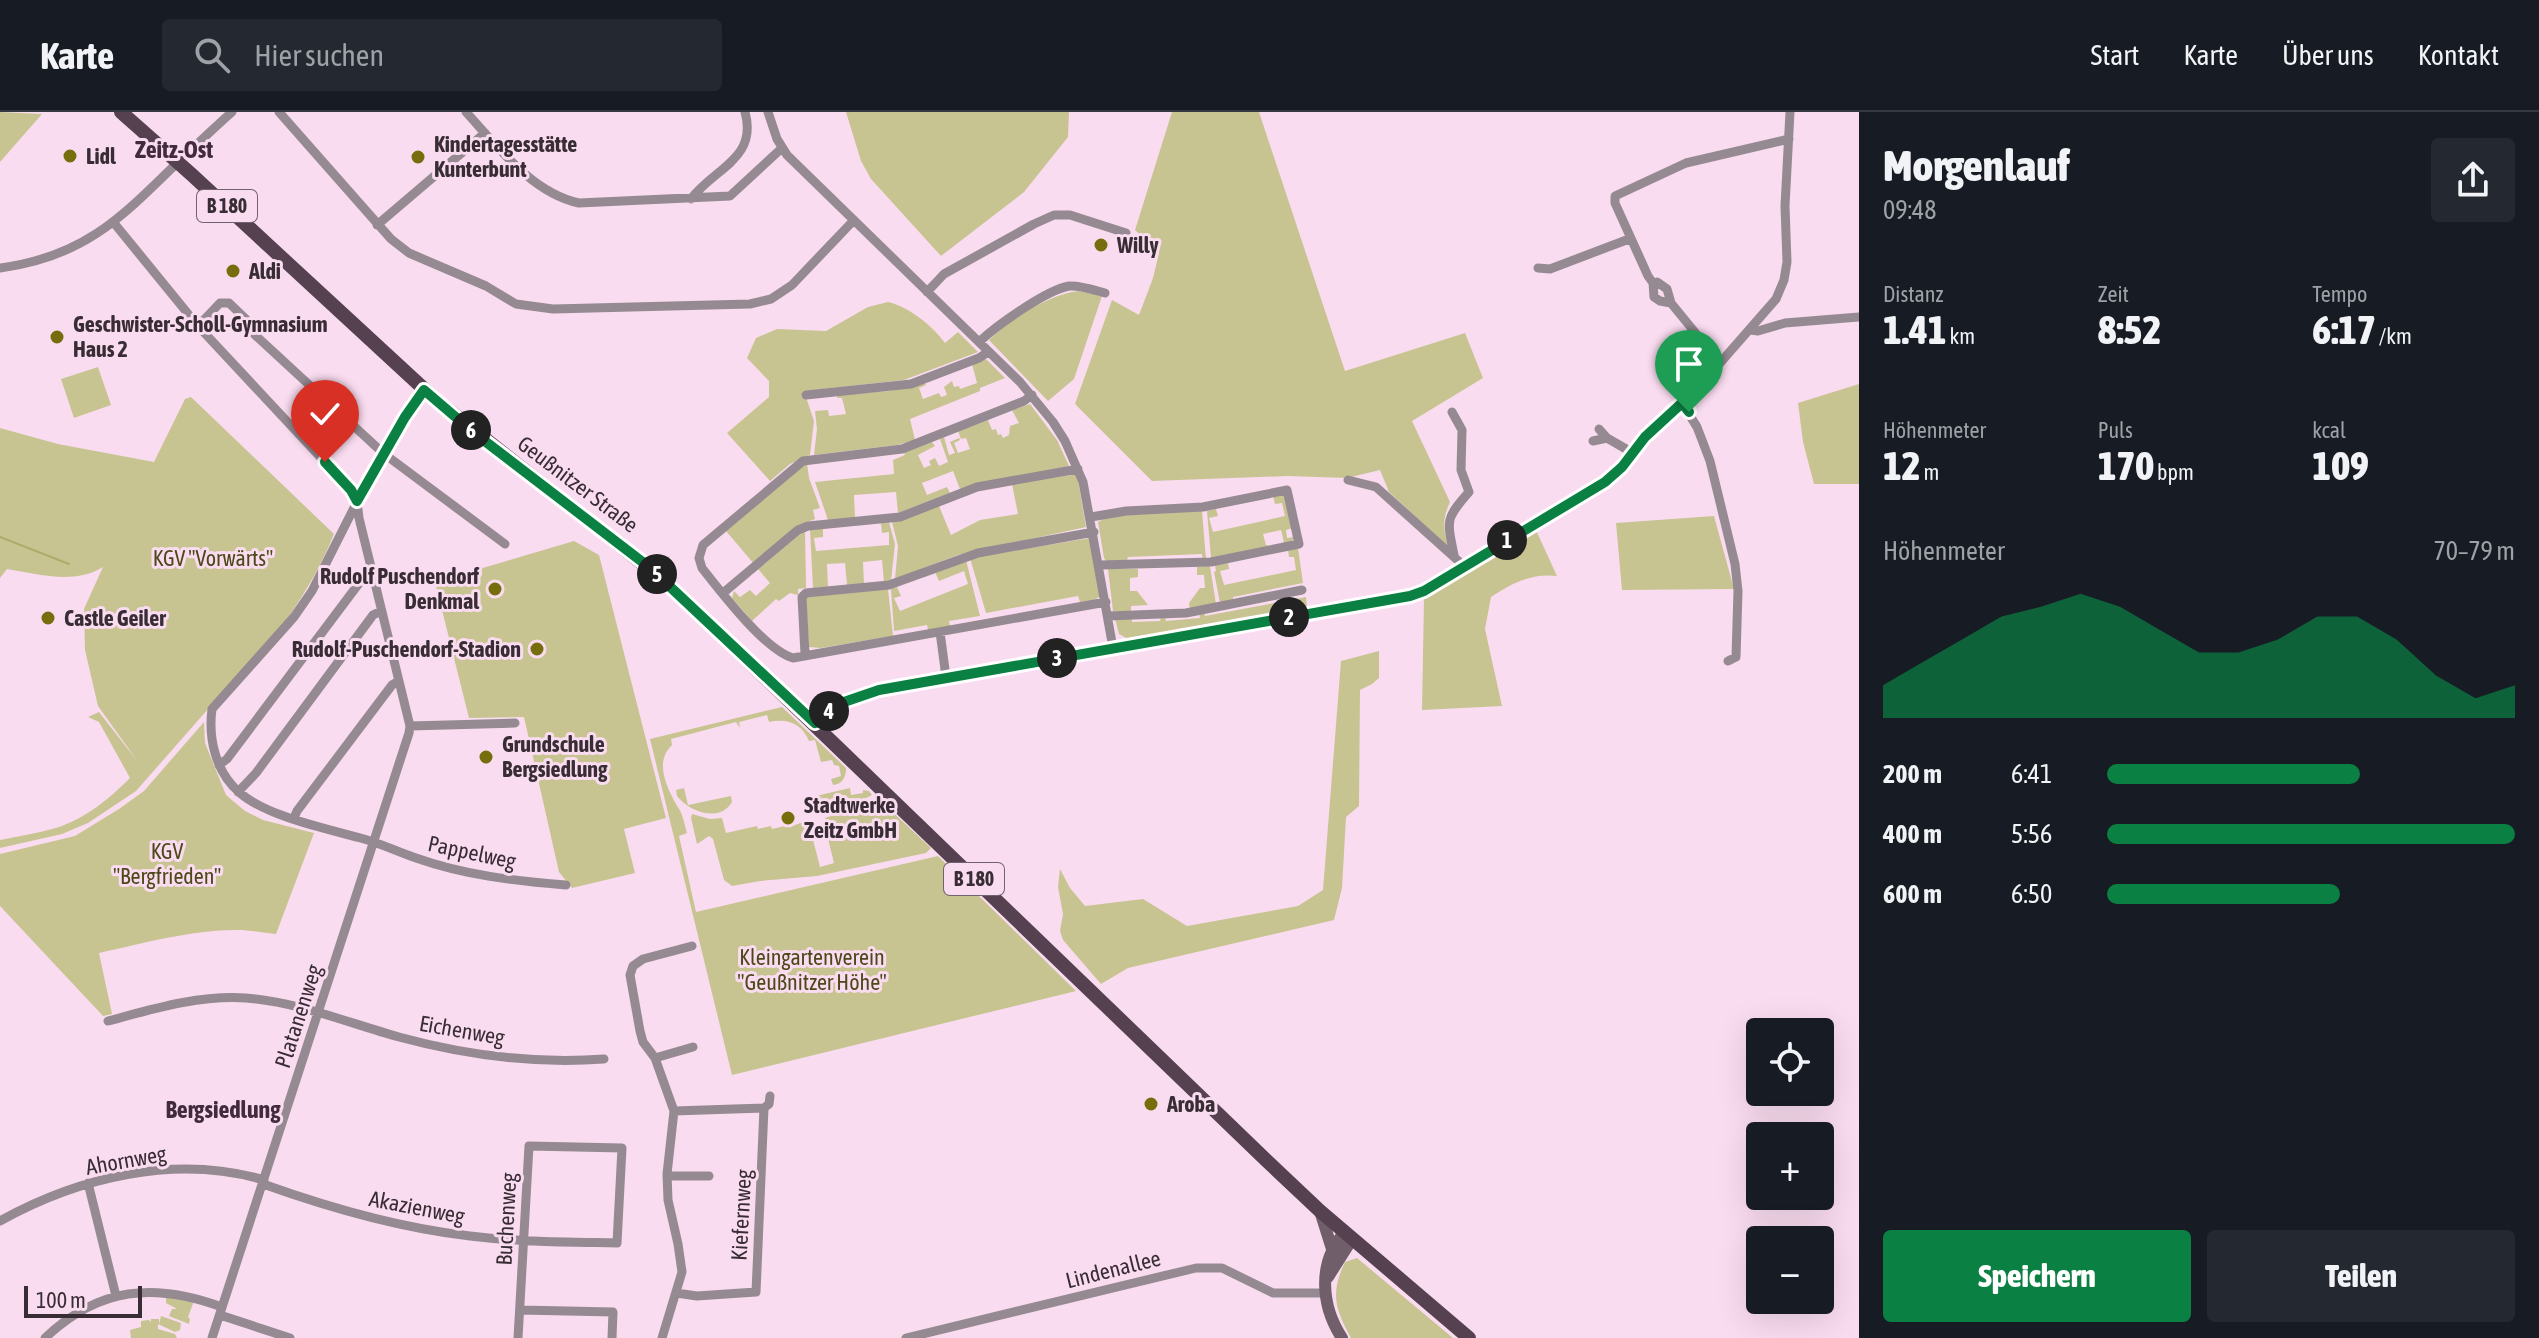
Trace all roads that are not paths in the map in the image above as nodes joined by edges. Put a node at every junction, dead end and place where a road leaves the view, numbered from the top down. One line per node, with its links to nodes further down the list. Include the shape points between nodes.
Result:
1 (121, 112): 11 (main road, Geußnitzer Straße / B 180)
2 (232, 112): 11 (street)
3 (279, 112): 15 (street)
4 (466, 112): 8 (street)
5 (745, 112): 12 (street, via 744,148)
6 (768, 112): 10 (street)
7 (1790, 112): 9 (street)
8 (485, 133): 12 (street, via 521,170 567,201); 15 (street)
9 (1789, 139): 17 (street, via 1686,163 1615,196); 24 (street, via 1784,280)
10 (782, 148): 12 (street, via 730,196); 13 (street)
11 (178, 162): 14 (street); 28 (main road, Geußnitzer Straße / B 180)
12 (691, 199)
13 (854, 220): 15 (street, via 792,285 771,299 750,304 553,309 516,304 416,256); 20 (street)
14 (114, 223): 18 (street, via 59,253); 23 (street)
15 (377, 225)
16 (1126, 233): 20 (street, via 1054,215 944,274)
17 (1629, 239): 19 (street, via 1550,269); 27 (street, via 1653,283 1654,297 1671,303)
18 (0, 268)
19 (1538, 268)
20 (927, 292): 25 (street)
21 (1105, 293): 25 (street, via 1062,288 1006,319)
22 (1859, 317): 24 (street)
23 (198, 326): 36 (street, via 220,303 229,303 254,334); 40 (street)
24 (1750, 330): 27 (street)
25 (979, 342): 26 (street)
26 (988, 352): 29 (street, via 911,384); 30 (street)
27 (1720, 363): 31 (street)
28 (424, 390): 36 (street); 60 (main road, Geußnitzer Straße / B 180, via 649,567)
29 (806, 395)
30 (1032, 395): 38 (street); 49 (street, via 902,449 796,465 700,551 702,568)
31 (1682, 403): 37 (street); 56 (street, via 1710,461 1735,564 1737,645 1736,657)
32 (1452, 412): 44 (street, via 1462,430 1461,470 1469,492 1451,513)
33 (1599, 429): 34 (street)
34 (1607, 438): 35 (street); 37 (street)
35 (1593, 441)
36 (383, 453): 40 (street); 43 (street)
37 (1633, 453): 46 (street, via 1605,482)
38 (1078, 469): 41 (street); 49 (street, via 977,487 900,517 808,526)
39 (1348, 480): 44 (street, via 1376,487)
40 (357, 501): 47 (street); 62 (street, via 312,591 212,709 212,744)
41 (1091, 517): 42 (street); 45 (street, via 1203,507 1287,490 1299,544 1211,562)
42 (1094, 532): 45 (street); 55 (street, via 978,553 889,585 806,593)
43 (505, 544)
44 (1454, 555): 46 (street)
45 (1100, 565): 50 (street)
46 (1464, 566): 54 (street, via 1410,596)
47 (372, 571): 51 (street); 62 (street)
48 (1302, 590): 52 (street, via 1186,613)
49 (723, 593): 55 (street, via 776,650 793,658)
50 (1106, 602): 52 (street); 53 (street)
51 (377, 613): 58 (street); 63 (street)
52 (1108, 616): 54 (street)
53 (940, 632): 55 (street); 57 (street)
54 (1113, 648): 57 (street)
55 (805, 654)
56 (1728, 661)
57 (946, 677): 60 (street, via 857,695)
58 (399, 681): 61 (street); 64 (street)
59 (515, 723): 61 (street)
60 (815, 723): 80 (main road, Geußnitzer Straße / B 180)
61 (410, 726): 65 (street, Platanenweg)
62 (219, 765): 63 (street)
63 (238, 792): 64 (street, via 269,812)
64 (294, 818): 65 (street)
65 (374, 842): 66 (street, Pappelweg, via 465,872); 68 (street, Platanenweg)
66 (566, 885)
67 (692, 946): 71 (street, via 643,959 630,975 643,1042)
68 (318, 1012): 69 (street, Eichenweg, via 247,998 214,998); 72 (street, Eichenweg, via 443,1048 542,1060); 78 (street, Platanenweg)
69 (108, 1021)
70 (693, 1047): 71 (street)
71 (655, 1058): 75 (street)
72 (604, 1059)
73 (770, 1096): 74 (street, Kiefernweg)
74 (764, 1108): 75 (street); 87 (street, Kiefernweg, via 756,1292)
75 (674, 1111): 76 (street)
76 (667, 1176): 77 (street, Kiefernweg); 87 (street, via 682,1272)
77 (709, 1176)
78 (263, 1182): 79 (street, Ahornweg, via 189,1167); 83 (street, Akazienweg, via 374,1219); 90 (street, Platanenweg)
79 (88, 1183): 81 (street, Ahornweg); 88 (street)
80 (1320, 1211): 82 (main road, B 180); 85 (main road)
81 (0, 1221)
82 (1349, 1236): 85 (main road); 86 (main road); 99 (main road, B 180)
83 (523, 1240): 84 (street, Akazienweg); 84 (street, Buchenweg, via 529,1146 622,1148); 89 (street, Buchenweg)
84 (617, 1243)
85 (1332, 1249): 86 (main road)
86 (1326, 1287): 97 (street, Lindenallee, via 1273,1293 1222,1268 1196,1268); 98 (main road, via 1328,1312)
87 (676, 1293): 96 (street)
88 (116, 1296): 90 (street, via 166,1292 193,1297); 91 (street, via 79,1310)
89 (520, 1310): 94 (street, Buchenweg); 95 (street, via 613,1312)
90 (221, 1311): 92 (street, Platanenweg); 93 (street)
91 (45, 1338)
92 (212, 1338)
93 (290, 1338)
94 (518, 1338)
95 (612, 1338)
96 (662, 1338)
97 (906, 1338)
98 (1342, 1338)
99 (1469, 1338)

